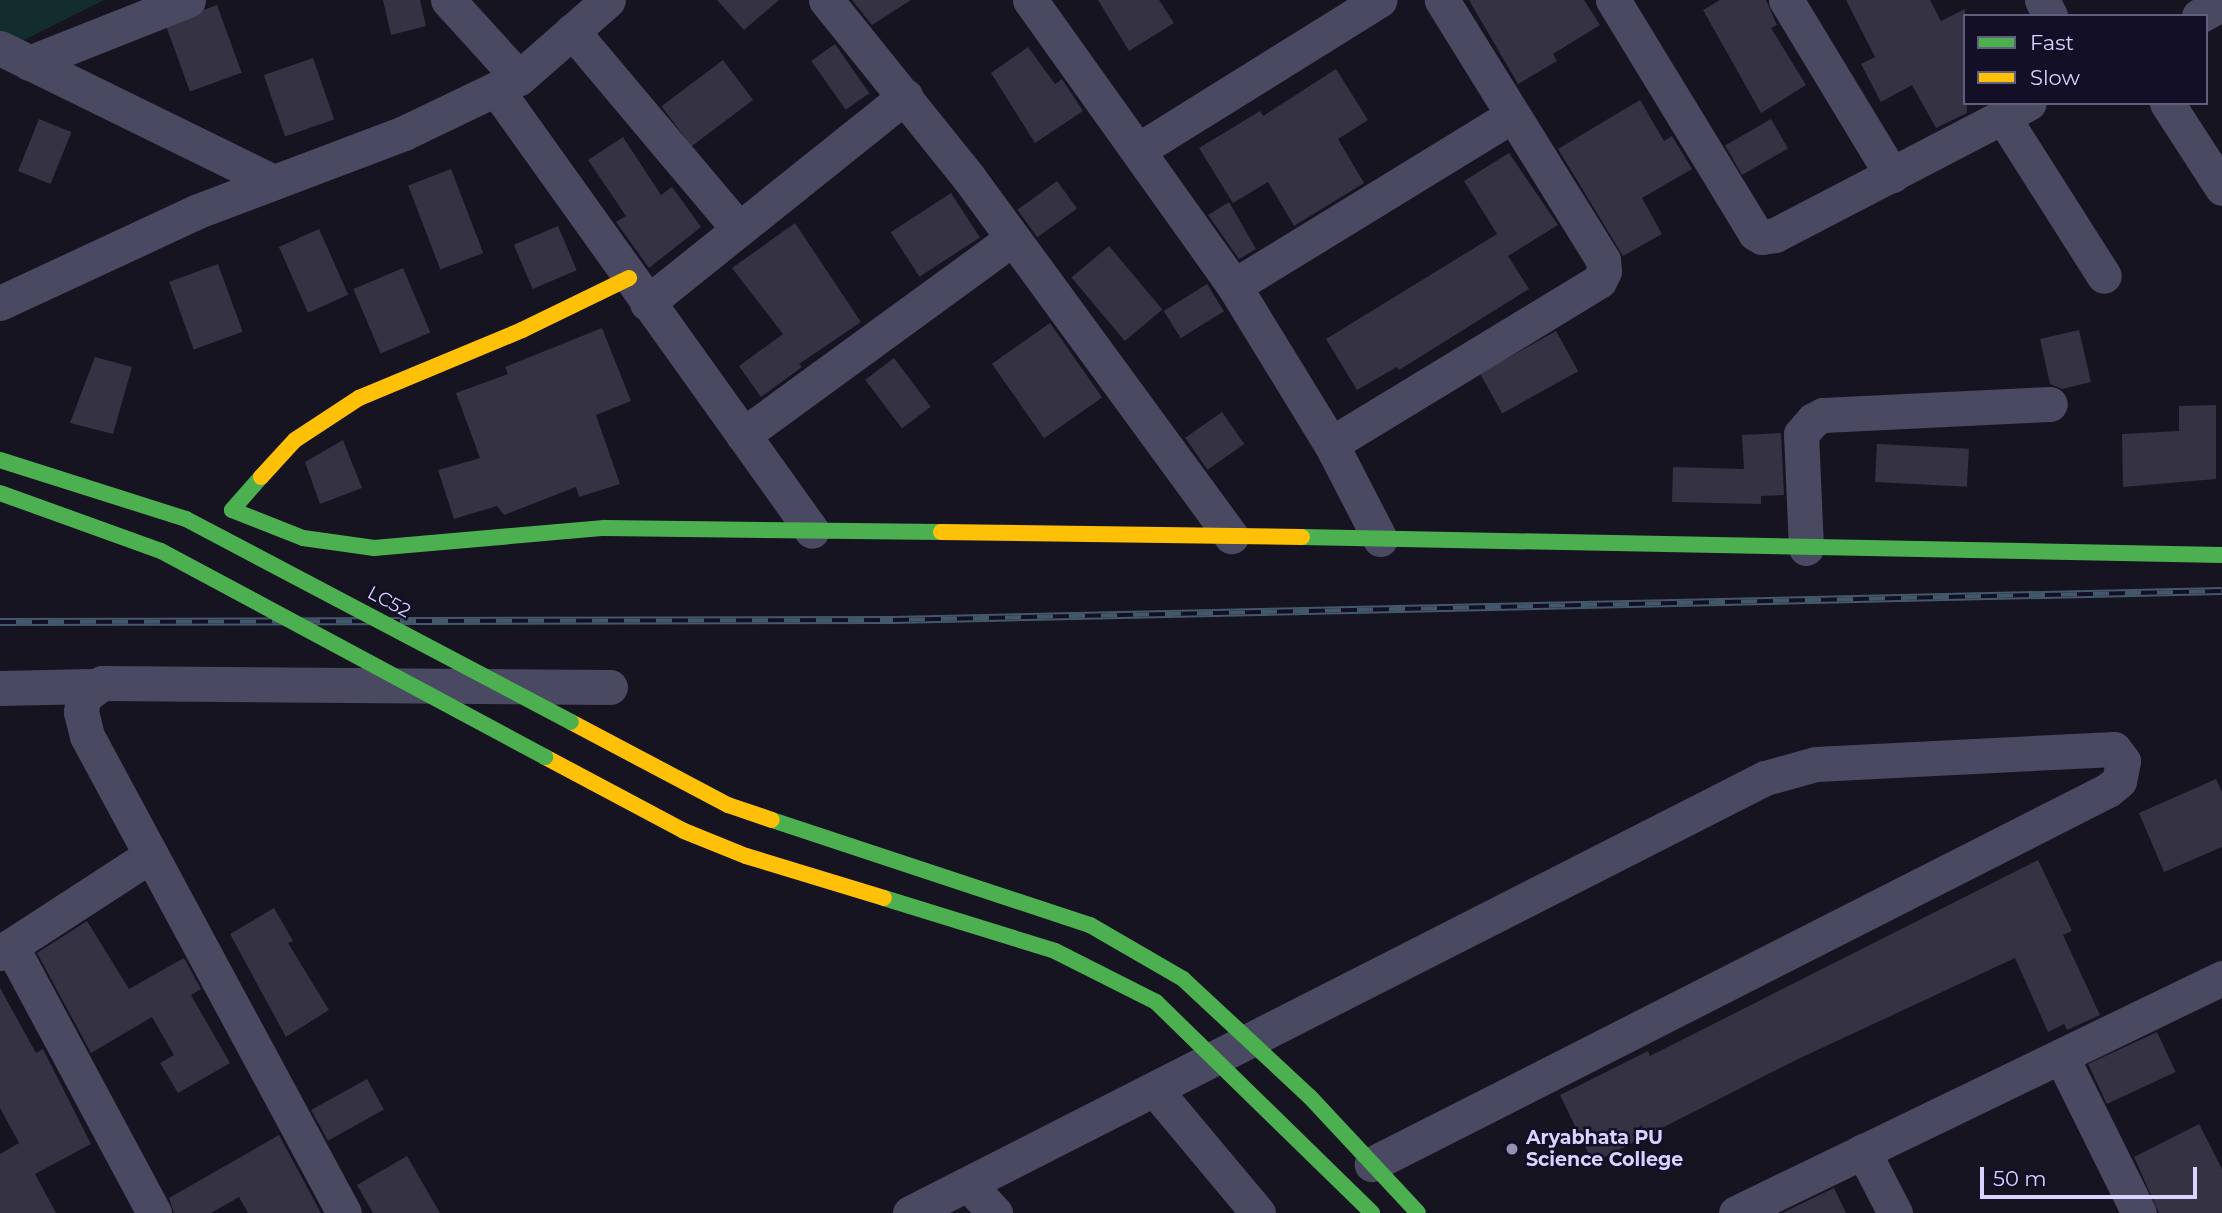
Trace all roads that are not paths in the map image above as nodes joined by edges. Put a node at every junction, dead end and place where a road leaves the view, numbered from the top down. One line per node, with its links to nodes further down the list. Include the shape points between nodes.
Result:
1 (187, 0): 13 (street)
2 (448, 0): 14 (street)
3 (608, 0): 12 (street)
4 (827, 0): 15 (street)
5 (1030, 0): 19 (street)
6 (1379, 0): 19 (street)
7 (1442, 0): 18 (street)
8 (1613, 0): 20 (street, via 1755,233 1775,235)
9 (1786, 0): 20 (street)
10 (2222, 4): 11 (street)
11 (2203, 14)
12 (572, 31): 14 (street); 23 (street)
13 (14, 56): 21 (street)
14 (507, 84): 21 (street, via 404,133); 27 (street)
15 (905, 96): 23 (street); 24 (street)
16 (2168, 105): 22 (street)
17 (2016, 110): 20 (street); 25 (street)
18 (1513, 114): 26 (street); 31 (street, via 1604,260 1599,281)
19 (1140, 149): 26 (street)
20 (1892, 174)
21 (274, 183): 28 (street, via 198,211)
22 (2222, 188)
23 (739, 229): 27 (street)
24 (1013, 238): 30 (street); 35 (street)
25 (2104, 276)
26 (1234, 286): 31 (street)
27 (638, 290): 30 (street); 34 (main road, via 522,330 359,398 295,440 232,510 303,538 374,548 604,528)
28 (0, 303)
29 (2050, 404): 37 (street, via 1823,415 1813,420 1801,434)
30 (743, 435): 34 (street)
31 (1331, 444): 36 (street)
32 (0, 460): 45 (main road, LC52, bridge, via 186,519 728,805 1090,925 1183,979)
33 (0, 493): 47 (main road, bridge, via 162,551 684,831 747,856 1055,951 1156,1002)
34 (812, 531): 35 (main road)
35 (1231, 536): 36 (main road)
36 (1380, 539): 37 (main road)
37 (1806, 548): 38 (main road)
38 (2222, 555)
39 (92, 687): 40 (street, via 102,683); 41 (street); 42 (street, via 83,697 81,712 87,736)
40 (610, 687)
41 (0, 688)
42 (151, 855): 43 (street); 53 (street)
43 (6, 950): 52 (street)
44 (2222, 978): 46 (street)
45 (1246, 1041): 47 (street); 50 (main road, LC52, via 1310,1097); 50 (street, via 1790,769 2114,748 2123,761 2119,781 2108,790)
46 (2061, 1056): 49 (street); 61 (street)
47 (1216, 1059): 48 (street); 57 (main road)
48 (1156, 1091): 51 (street); 56 (street)
49 (1863, 1151): 59 (street); 60 (street)
50 (1372, 1164): 58 (main road, LC52)
51 (968, 1184): 54 (street); 55 (street)
52 (154, 1213)
53 (344, 1213)
54 (910, 1213)
55 (995, 1213)
56 (1258, 1213)
57 (1372, 1213)
58 (1418, 1213)
59 (1736, 1213)
60 (1895, 1213)
61 (2139, 1213)

